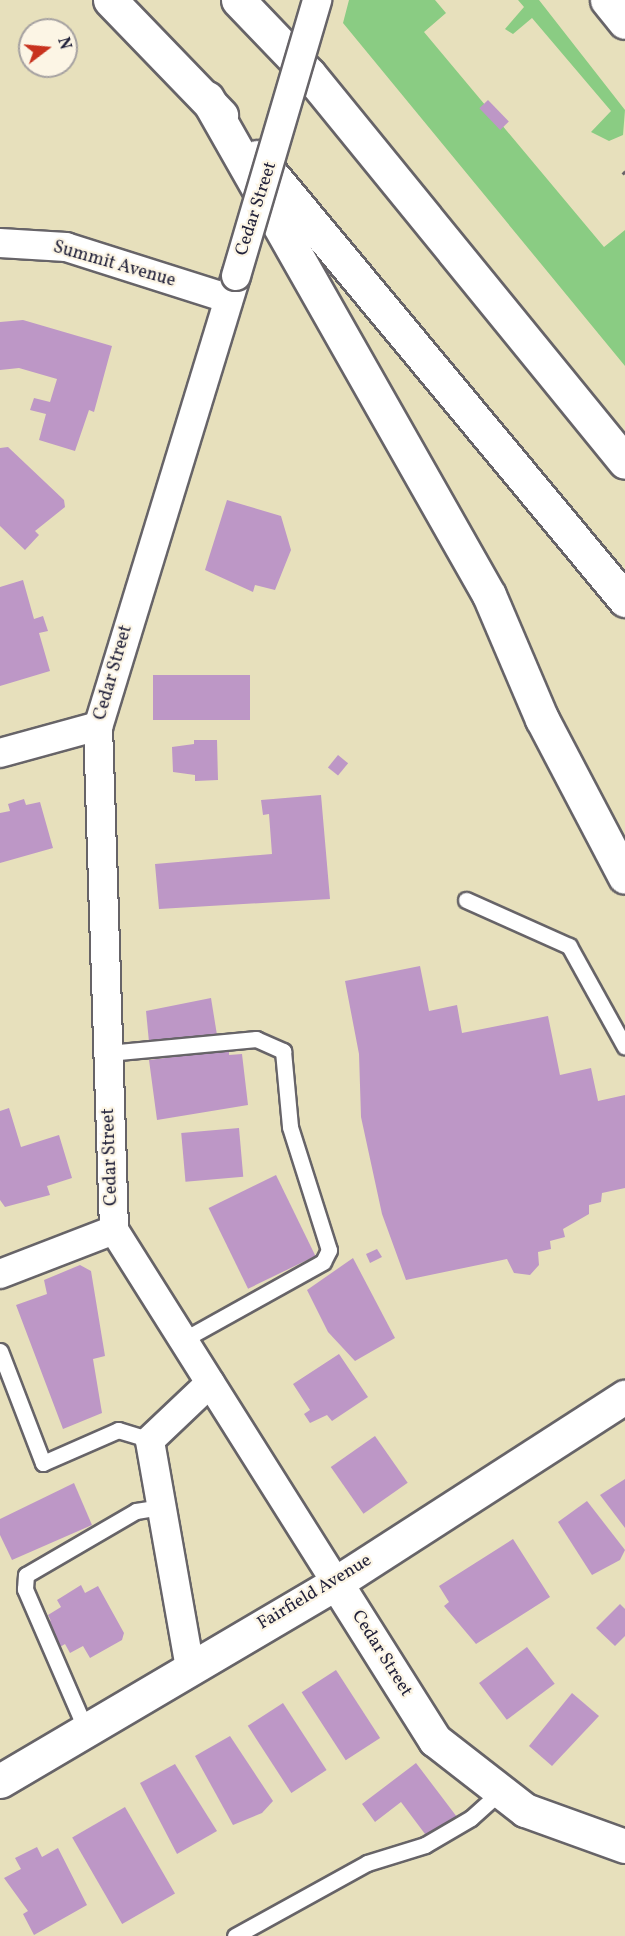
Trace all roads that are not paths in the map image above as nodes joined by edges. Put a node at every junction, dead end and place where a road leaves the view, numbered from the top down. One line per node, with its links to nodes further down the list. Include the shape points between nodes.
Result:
1 (110, 0): 6 (main road)
2 (238, 0): 9 (main road, via 309,74)
3 (317, 0): 8 (street, Cedar Street, bridge)
4 (607, 0): 5 (main road)
5 (625, 22)
6 (207, 99): 10 (main road); 13 (main road, via 484,585 542,720)
7 (0, 243): 8 (street, Summit Avenue, via 66,247)
8 (231, 287): 11 (street, Cedar Street)
9 (625, 462)
10 (625, 600)
11 (98, 726): 12 (street); 16 (street, Cedar Street)
12 (0, 753)
13 (625, 877)
14 (466, 900): 15 (lane, via 569,946)
15 (625, 1047)
16 (108, 1053): 17 (street, Cedar Street); 19 (lane, via 256,1039 272,1041 285,1059 290,1127 329,1250 323,1262)
17 (114, 1230): 18 (street); 19 (street, Cedar Street)
18 (0, 1274)
19 (183, 1340): 21 (street, Cedar Street)
20 (0, 1351): 23 (lane, via 43,1463 118,1430)
21 (210, 1383): 23 (street); 25 (street, Cedar Street)
22 (625, 1397): 25 (main road, Fairfield Avenue)
23 (150, 1440): 24 (street)
24 (162, 1507): 26 (street); 27 (lane, via 136,1511 26,1575 25,1589)
25 (336, 1583): 26 (main road, Fairfield Avenue); 29 (main road, Cedar Street, via 435,1740)
26 (190, 1668): 27 (main road, Fairfield Avenue)
27 (86, 1730): 28 (main road, Fairfield Avenue)
28 (0, 1781)
29 (501, 1791): 30 (main road, Cedar Street, via 525,1810); 31 (lane, via 471,1818 425,1845 367,1863)
30 (625, 1846)
31 (235, 1936)

